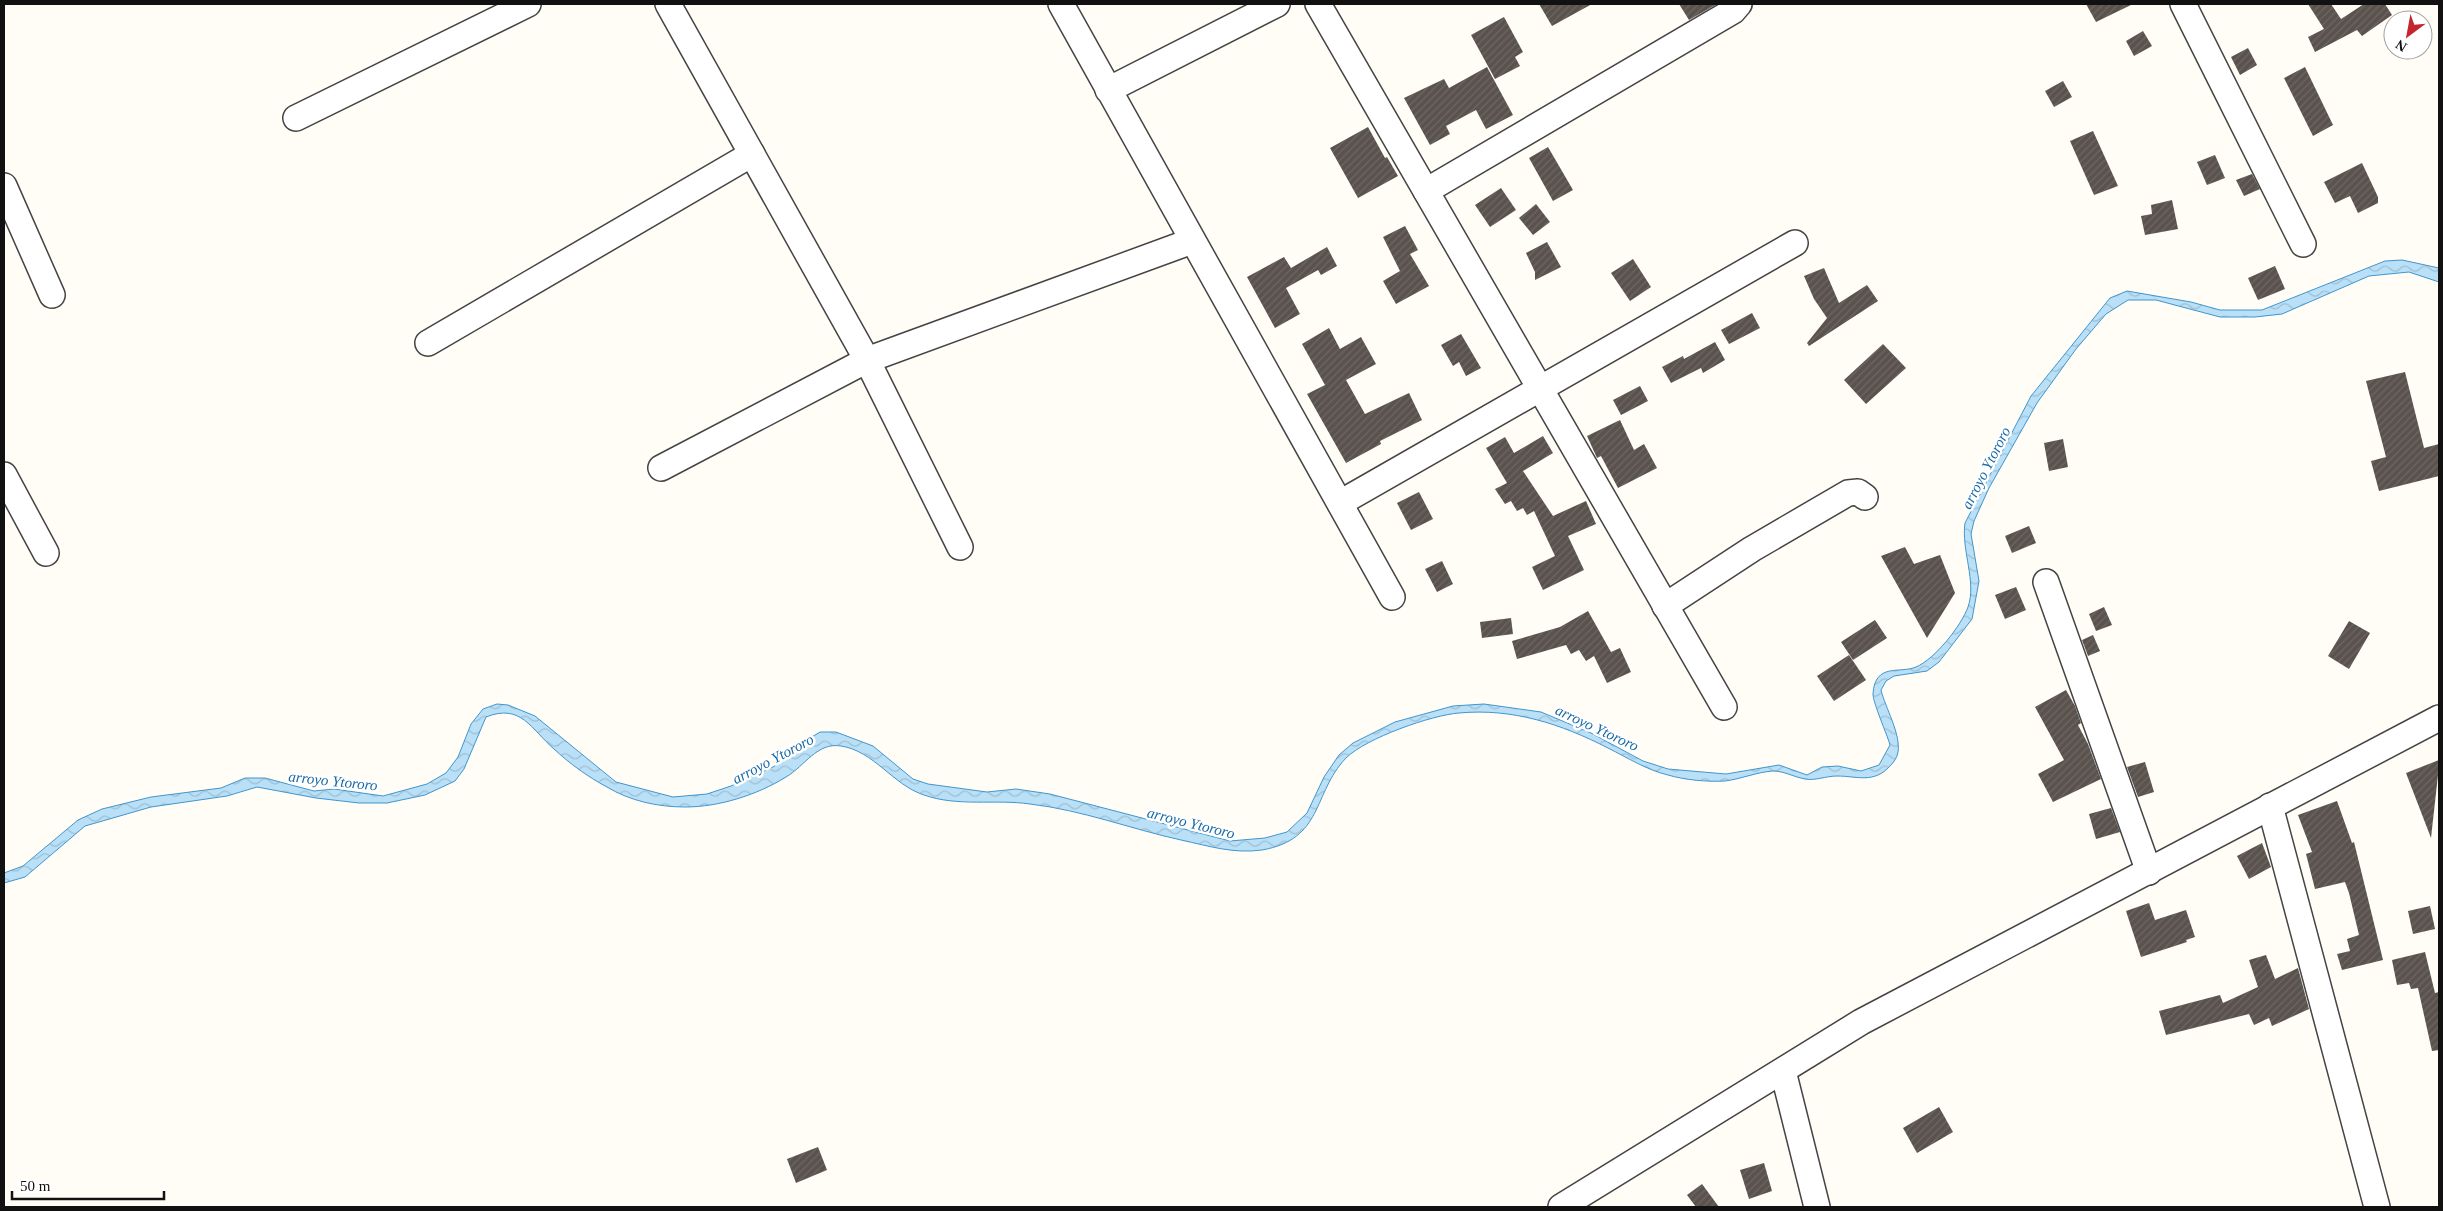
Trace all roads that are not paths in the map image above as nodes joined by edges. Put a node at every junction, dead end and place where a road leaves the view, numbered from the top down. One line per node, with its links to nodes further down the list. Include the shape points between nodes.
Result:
1 (528, 4): 9 (street)
2 (668, 4): 10 (street)
3 (1061, 4): 8 (street)
4 (1277, 4): 8 (street)
5 (1318, 4): 12 (street)
6 (1739, 4): 12 (street)
7 (2183, 4): 15 (street)
8 (1108, 90): 13 (street)
9 (296, 118)
10 (752, 154): 17 (street); 18 (street)
11 (4, 186): 16 (street)
12 (1426, 191): 19 (street)
13 (1192, 241): 18 (street); 23 (street)
14 (1795, 243): 19 (street)
15 (2303, 244)
16 (52, 295)
17 (428, 343)
18 (867, 360): 20 (street); 24 (street)
19 (1539, 388): 23 (street); 28 (street)
20 (661, 468)
21 (4, 475): 25 (street)
22 (1866, 497): 28 (street, via 1858,492 1848,493)
23 (1340, 503): 27 (street)
24 (960, 547)
25 (46, 553)
26 (2046, 582): 32 (street)
27 (1392, 597)
28 (1665, 606): 29 (street)
29 (1724, 707)
30 (2439, 718): 31 (street)
31 (2270, 806): 32 (street); 36 (street)
32 (2149, 872): 33 (street, via 1862,1022)
33 (1783, 1072): 34 (street); 35 (street)
34 (1561, 1207)
35 (1817, 1207)
36 (2377, 1207)

